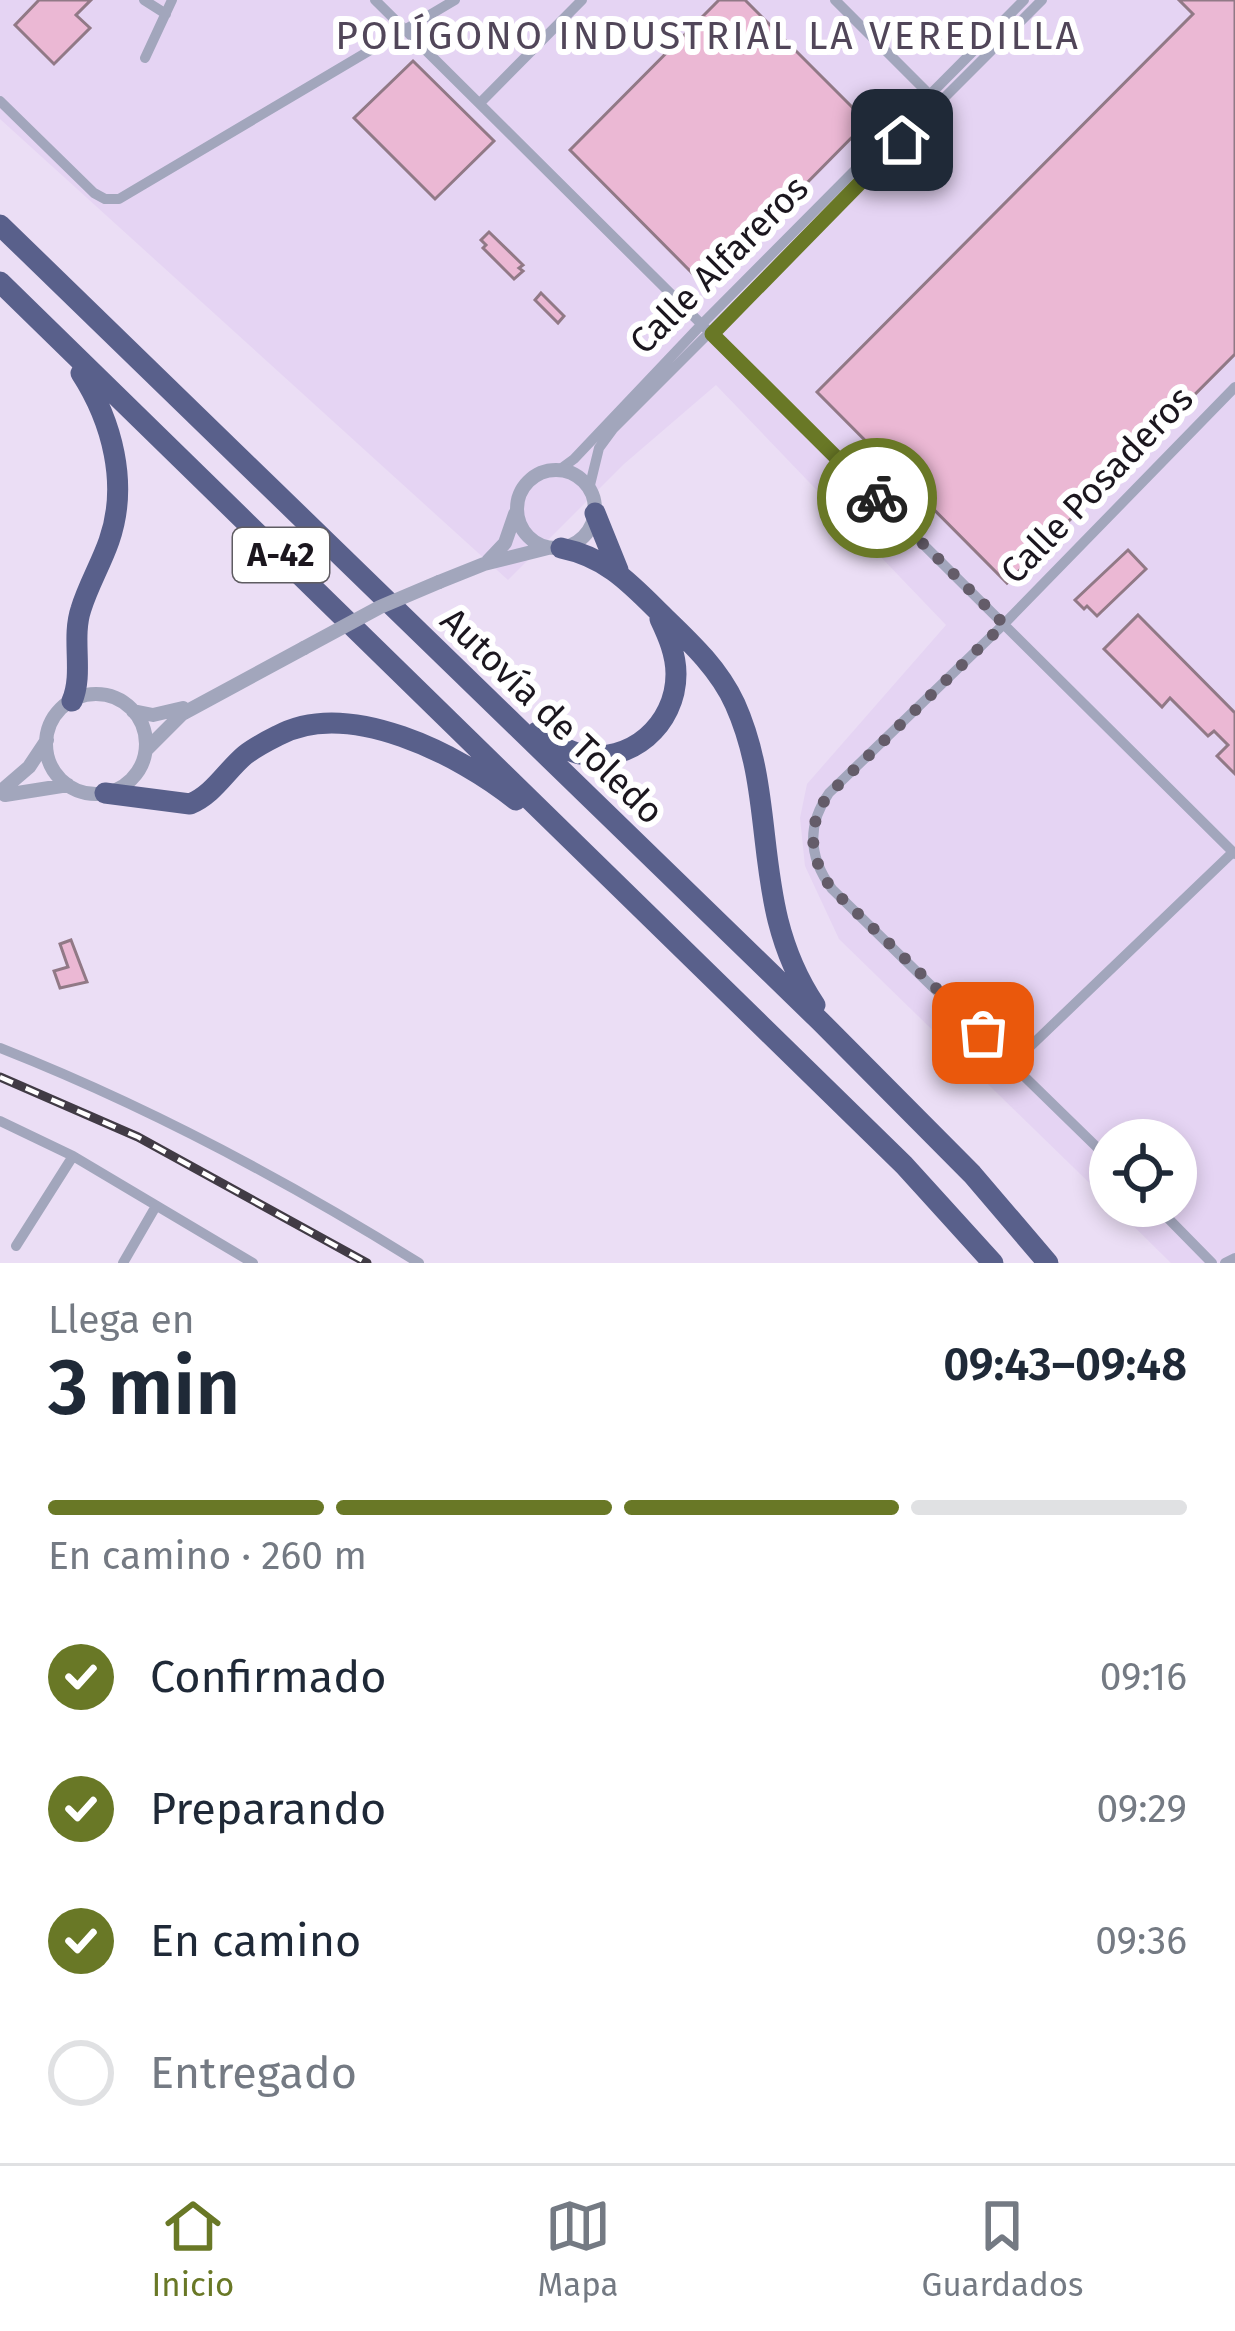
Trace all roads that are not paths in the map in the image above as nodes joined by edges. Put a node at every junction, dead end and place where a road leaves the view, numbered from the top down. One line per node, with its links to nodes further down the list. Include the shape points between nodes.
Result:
1 (144, 0): 9 (street)
2 (172, 0): 9 (street)
3 (375, 0): 10 (street)
4 (455, 0): 10 (street)
5 (582, 0): 14 (street)
6 (835, 0): 12 (street)
7 (1024, 0): 12 (street, Calle Alfareros)
8 (1042, 0): 12 (street, Calle Alfareros)
9 (166, 14): 11 (street)
10 (405, 29): 13 (street, via 119,199 94,193); 14 (street)
11 (146, 58)
12 (934, 99): 17 (street, Calle Alfareros)
13 (0, 100)
14 (480, 103): 17 (street)
15 (0, 225): 32 (highway, Autovía de Toledo / A-42)
16 (0, 281): 18 (highway, Autovía de Toledo / A-42)
17 (707, 329): 20 (street, Calle Alfareros); 21 (street, Calle Alfareros, via 598,448); 28 (street)
18 (62, 342): 29 (highway, via 103,412 118,490 111,536 80,610); 38 (highway, Autovía de Toledo / A-42)
19 (1234, 390): 28 (street, Calle Posaderos)
20 (559, 470): 21 (street); 22 (street, via 525,484)
21 (590, 489): 23 (street)
22 (517, 509): 24 (street, via 525,534); 25 (street, via 505,543)
23 (595, 513): 24 (street, via 584,536); 26 (highway)
24 (554, 548): 25 (street); 26 (highway)
25 (484, 564): 30 (street, bridge, via 380,608)
26 (618, 570): 27 (highway)
27 (654, 607): 32 (highway, via 676,670 665,716 645,740 614,754 574,753); 40 (highway, via 704,656 735,703 753,758 785,952)
28 (1004, 624): 39 (street); 42 (street, Calle Posaderos, via 829,794 812,836 816,867 832,889)
29 (72, 701): 31 (street, via 110,696); 33 (street)
30 (200, 703): 31 (street, via 153,715); 34 (street)
31 (134, 711): 34 (street)
32 (506, 714): 40 (highway, Autovía de Toledo / A-42)
33 (47, 740): 35 (street, via 51,765); 37 (street)
34 (146, 750): 36 (street, via 136,775)
35 (68, 785): 36 (street); 37 (street)
36 (105, 793): 38 (highway, via 190,803 282,733 346,724 449,757)
37 (0, 794)
38 (562, 828): 54 (highway, Autovía de Toledo / A-42)
39 (1234, 853): 42 (street)
40 (821, 1022): 55 (highway, Autovía de Toledo / A-42)
41 (0, 1048): 53 (street, via 283,1183)
42 (1014, 1062): 44 (street)
43 (0, 1121): 45 (street)
44 (1089, 1139)
45 (73, 1156): 46 (street); 48 (street)
46 (156, 1205): 49 (street); 51 (street)
47 (1177, 1227): 56 (street)
48 (16, 1246)
49 (234, 1258): 52 (street)
50 (1235, 1258): 57 (street)
51 (123, 1263)
52 (253, 1263)
53 (419, 1263)
54 (993, 1263)
55 (1048, 1263)
56 (1212, 1263)
57 (1225, 1263)

